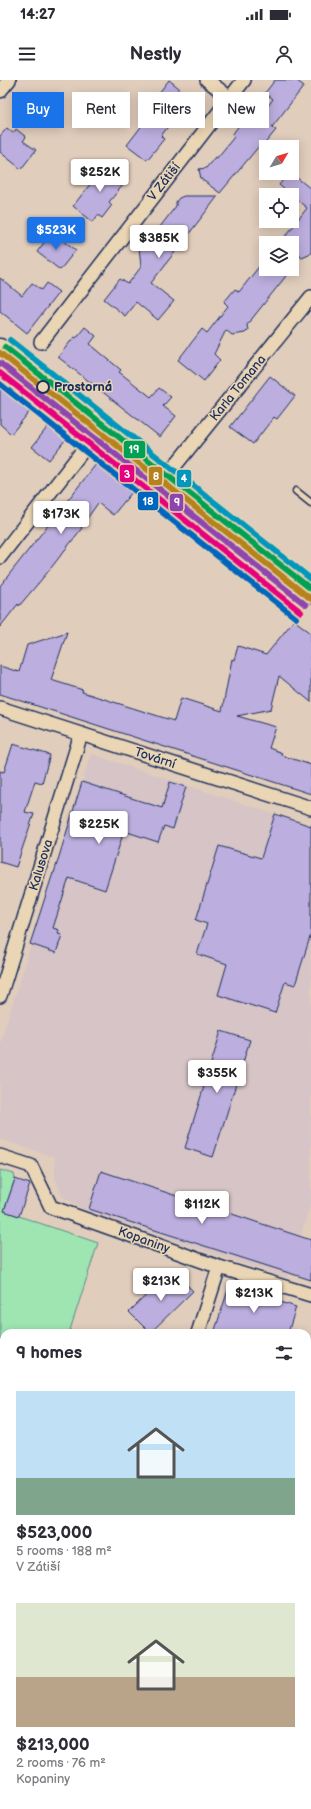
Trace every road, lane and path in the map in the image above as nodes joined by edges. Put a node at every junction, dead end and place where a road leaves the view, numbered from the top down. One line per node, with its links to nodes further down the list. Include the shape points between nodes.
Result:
1 (9, 80): 4 (street)
2 (207, 80): 5 (street)
3 (244, 80): 6 (street, V Zátiší)
4 (0, 91)
5 (222, 92)
6 (235, 92)
7 (213, 120): 9 (street, V Zátiší)
8 (311, 297): 12 (street, Karla Tomana)
9 (41, 342)
10 (0, 348): 11 (main road)
11 (101, 427): 12 (main road); 15 (street)
12 (165, 478): 16 (main road)
13 (296, 491): 14 (lane)
14 (311, 503)
15 (2, 551)
16 (311, 594)
17 (0, 708): 18 (street, Tovární)
18 (81, 734): 19 (street, Tovární); 20 (street, Kalusova)
19 (311, 808)
20 (0, 996)
21 (0, 1156): 22 (street, Kopaniny, via 31,1166 51,1206)
22 (219, 1267): 23 (street, Kopaniny); 24 (street)
23 (311, 1295)
24 (199, 1329)

